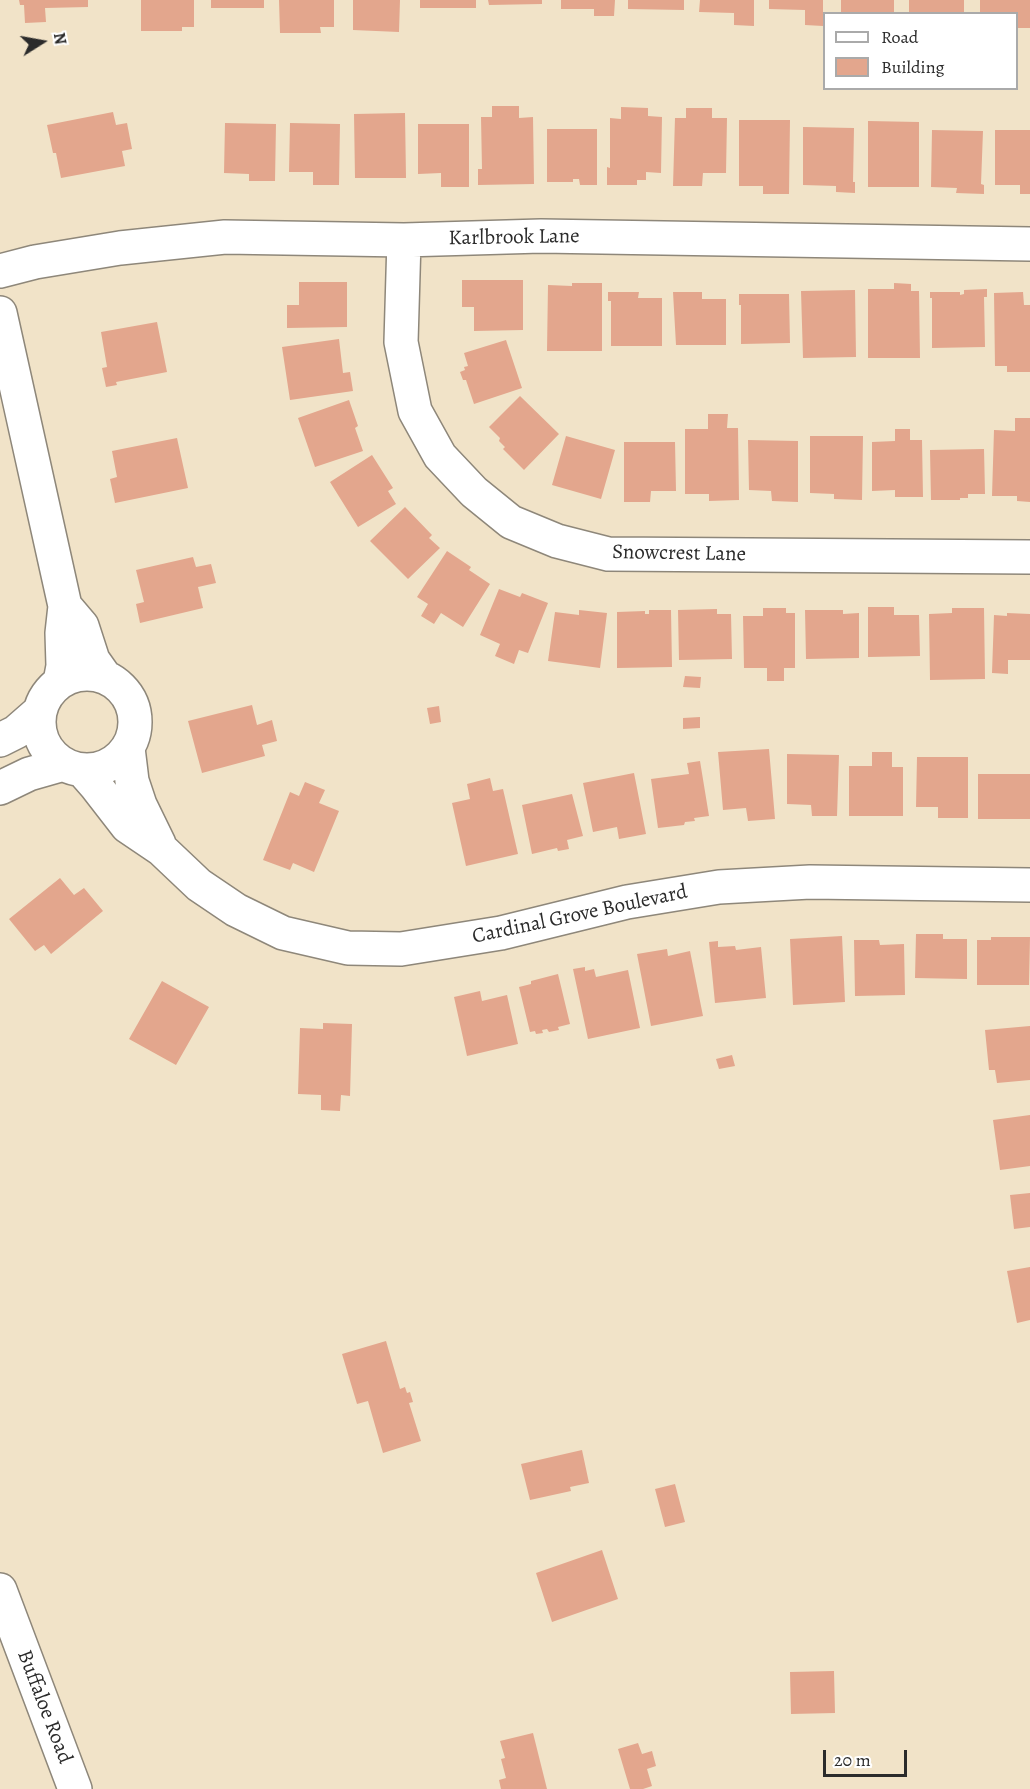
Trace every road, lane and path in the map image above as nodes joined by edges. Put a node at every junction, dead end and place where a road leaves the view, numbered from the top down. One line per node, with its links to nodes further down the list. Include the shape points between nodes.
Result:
1 (404, 240): 2 (street, Karlbrook Lane, via 541,236); 3 (street, Karlbrook Lane, via 225,237 120,248); 5 (street, Snowcrest Lane, via 401,342 416,411 440,456 474,492 512,522 608,554)
2 (1030, 244)
3 (0, 271)
4 (0, 313): 6 (street, Cardinal Grove Boulevard)
5 (1030, 557)
6 (65, 606): 7 (street, Cardinal Grove Boulevard, via 81,626 93,660); 8 (street, Cardinal Grove Boulevard)
7 (105, 677): 8 (street, via 74,675); 11 (street, Cardinal Grove Boulevard, via 118,684 133,707 134,735)
8 (60, 682): 9 (street)
9 (40, 711): 10 (street); 12 (street, Cardinal Grove Boulevard, via 43,741 51,754)
10 (0, 741)
11 (128, 748): 12 (street, via 119,758 95,770); 14 (street, Cardinal Grove Boulevard, via 134,789)
12 (73, 767): 13 (street, via 29,774); 14 (street, Cardinal Grove Boulevard, via 96,786 127,826)
13 (0, 788)
14 (161, 849): 15 (street, Cardinal Grove Boulevard, via 199,885 236,910 283,933 348,948 401,949 501,933 627,902 719,887 810,882)
15 (1030, 885)
16 (0, 1590): 17 (street, Buffaloe Road)
17 (75, 1789)

